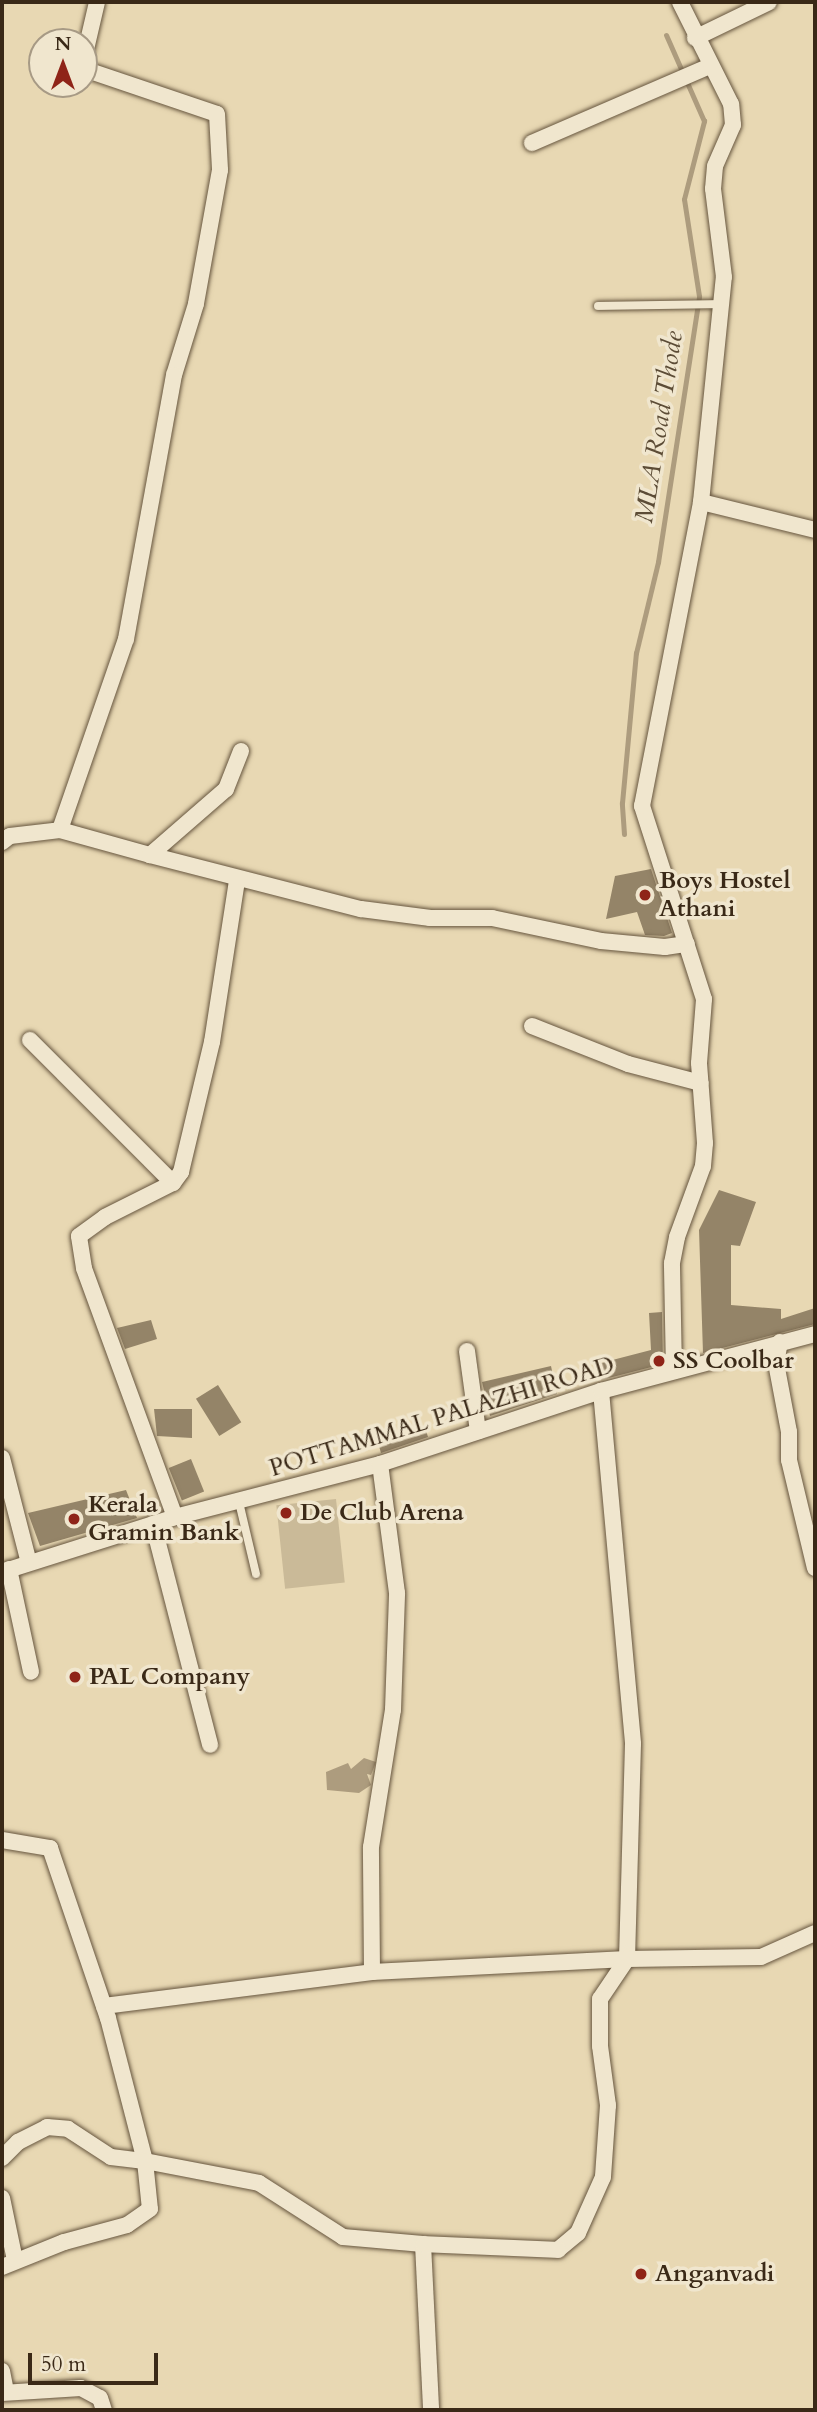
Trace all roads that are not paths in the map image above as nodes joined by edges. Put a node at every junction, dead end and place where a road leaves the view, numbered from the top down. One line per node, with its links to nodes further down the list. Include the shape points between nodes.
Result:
1 (97, 2): 4 (street)
2 (680, 2): 5 (street)
3 (769, 2): 5 (street)
4 (91, 28)
5 (695, 38): 6 (street)
6 (710, 66): 8 (street); 9 (street, via 731,104 733,125 714,177 724,276)
7 (98, 74): 14 (street, via 217,114 220,170 196,304 172,388 126,639)
8 (532, 143)
9 (721, 304): 10 (lane); 11 (street)
10 (598, 306)
11 (701, 502): 12 (street); 18 (street, via 642,806)
12 (815, 530)
13 (241, 751): 16 (street, via 226,789)
14 (60, 830): 15 (street, via 10,836); 16 (street)
15 (2, 842)
16 (150, 855): 17 (street)
17 (237, 880): 18 (street, via 362,909 430,918 506,920 601,941 665,947); 22 (street, via 212,1042 188,1147)
18 (687, 944): 21 (street, via 704,999)
19 (532, 1026): 21 (street, via 628,1063)
20 (30, 1040): 22 (street)
21 (701, 1083): 26 (street, via 703,1166 677,1237 673,1263)
22 (173, 1183): 33 (street, via 105,1217 79,1236 84,1268)
23 (815, 1334): 24 (street, POTTAMMAL PALAZHI ROAD)
24 (780, 1342): 26 (street, POTTAMMAL PALAZHI ROAD); 36 (street, via 776,1363 789,1432 789,1460)
25 (467, 1351): 28 (street)
26 (674, 1371): 27 (street, POTTAMMAL PALAZHI ROAD)
27 (601, 1391): 28 (street, POTTAMMAL PALAZHI ROAD); 43 (street, via 633,1744)
28 (478, 1431): 30 (street, POTTAMMAL PALAZHI ROAD)
29 (2, 1458): 35 (street)
30 (380, 1464): 31 (street, POTTAMMAL PALAZHI ROAD); 44 (street, via 397,1593 393,1710 370,1847)
31 (239, 1502): 33 (street, POTTAMMAL PALAZHI ROAD); 38 (lane)
32 (21, 1510): 35 (lane)
33 (175, 1517): 34 (street, POTTAMMAL PALAZHI ROAD)
34 (153, 1524): 35 (street, POTTAMMAL PALAZHI ROAD); 40 (street)
35 (33, 1562): 37 (street, POTTAMMAL PALAZHI ROAD)
36 (815, 1568)
37 (5, 1571): 39 (street)
38 (256, 1574)
39 (31, 1672)
40 (210, 1745)
41 (2, 1840): 45 (street, via 51,1848)
42 (815, 1933): 43 (street, via 761,1957)
43 (626, 1959): 44 (street); 49 (street, via 600,1999 600,2046 608,2105 603,2177 578,2233 558,2250)
44 (372, 1972): 45 (street)
45 (104, 2006): 47 (street)
46 (2, 2158): 47 (street, via 18,2142 47,2127 68,2129 111,2157)
47 (145, 2161): 49 (street, via 259,2183 343,2237); 50 (street, via 147,2214 114,2230)
48 (2, 2198): 50 (street)
49 (423, 2244): 54 (street)
50 (8, 2263)
51 (2, 2371): 52 (street)
52 (4, 2393): 53 (street, via 81,2388 100,2398)
53 (104, 2410)
54 (431, 2410)

